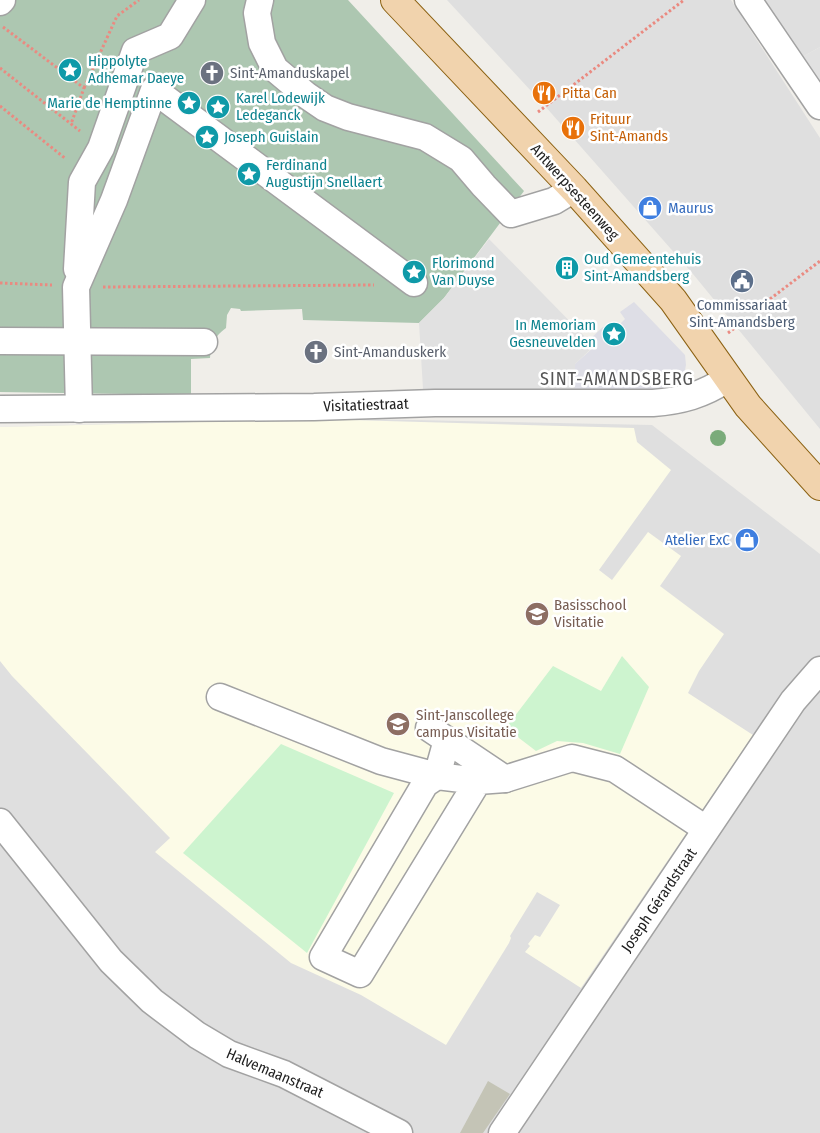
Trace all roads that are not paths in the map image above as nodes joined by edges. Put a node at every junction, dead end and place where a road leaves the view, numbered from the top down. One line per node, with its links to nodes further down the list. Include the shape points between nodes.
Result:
1 (192, 0): 6 (street, via 170,36 134,51 101,148)
2 (260, 0): 7 (street, via 257,13 262,44 276,70 325,108 425,137 461,159 511,214 554,201)
3 (748, 0): 5 (street)
4 (406, 3): 7 (main road, Antwerpsesteenweg)
5 (820, 106)
6 (82, 182): 8 (street); 10 (street)
7 (574, 189): 14 (main road, Antwerpsesteenweg, via 681,310)
8 (114, 200): 9 (street, via 154,90); 10 (street)
9 (404, 275)
10 (76, 287): 12 (street)
11 (0, 341): 12 (street)
12 (77, 342): 13 (street); 16 (street)
13 (204, 342)
14 (727, 379): 16 (street, Visitatiestraat, via 700,394 653,404 435,403); 17 (main road, Antwerpsesteenweg)
15 (0, 409): 16 (street, Visitatiestraat)
16 (79, 409)
17 (820, 486)
18 (820, 670): 24 (street, Joseph Gérardstraat, via 793,701)
19 (220, 697): 20 (street, via 381,761)
20 (437, 776): 21 (street, via 438,734); 22 (street); 22 (street, via 425,784 323,956 360,974)
21 (505, 779): 22 (street); 24 (street, via 536,760 572,758 614,770)
22 (478, 781)
23 (2, 828): 25 (street, Halvemaanstraat, via 111,962 152,1001 229,1054 284,1074)
24 (706, 830): 26 (street, Joseph Gérardstraat)
25 (399, 1133)
26 (502, 1133)

